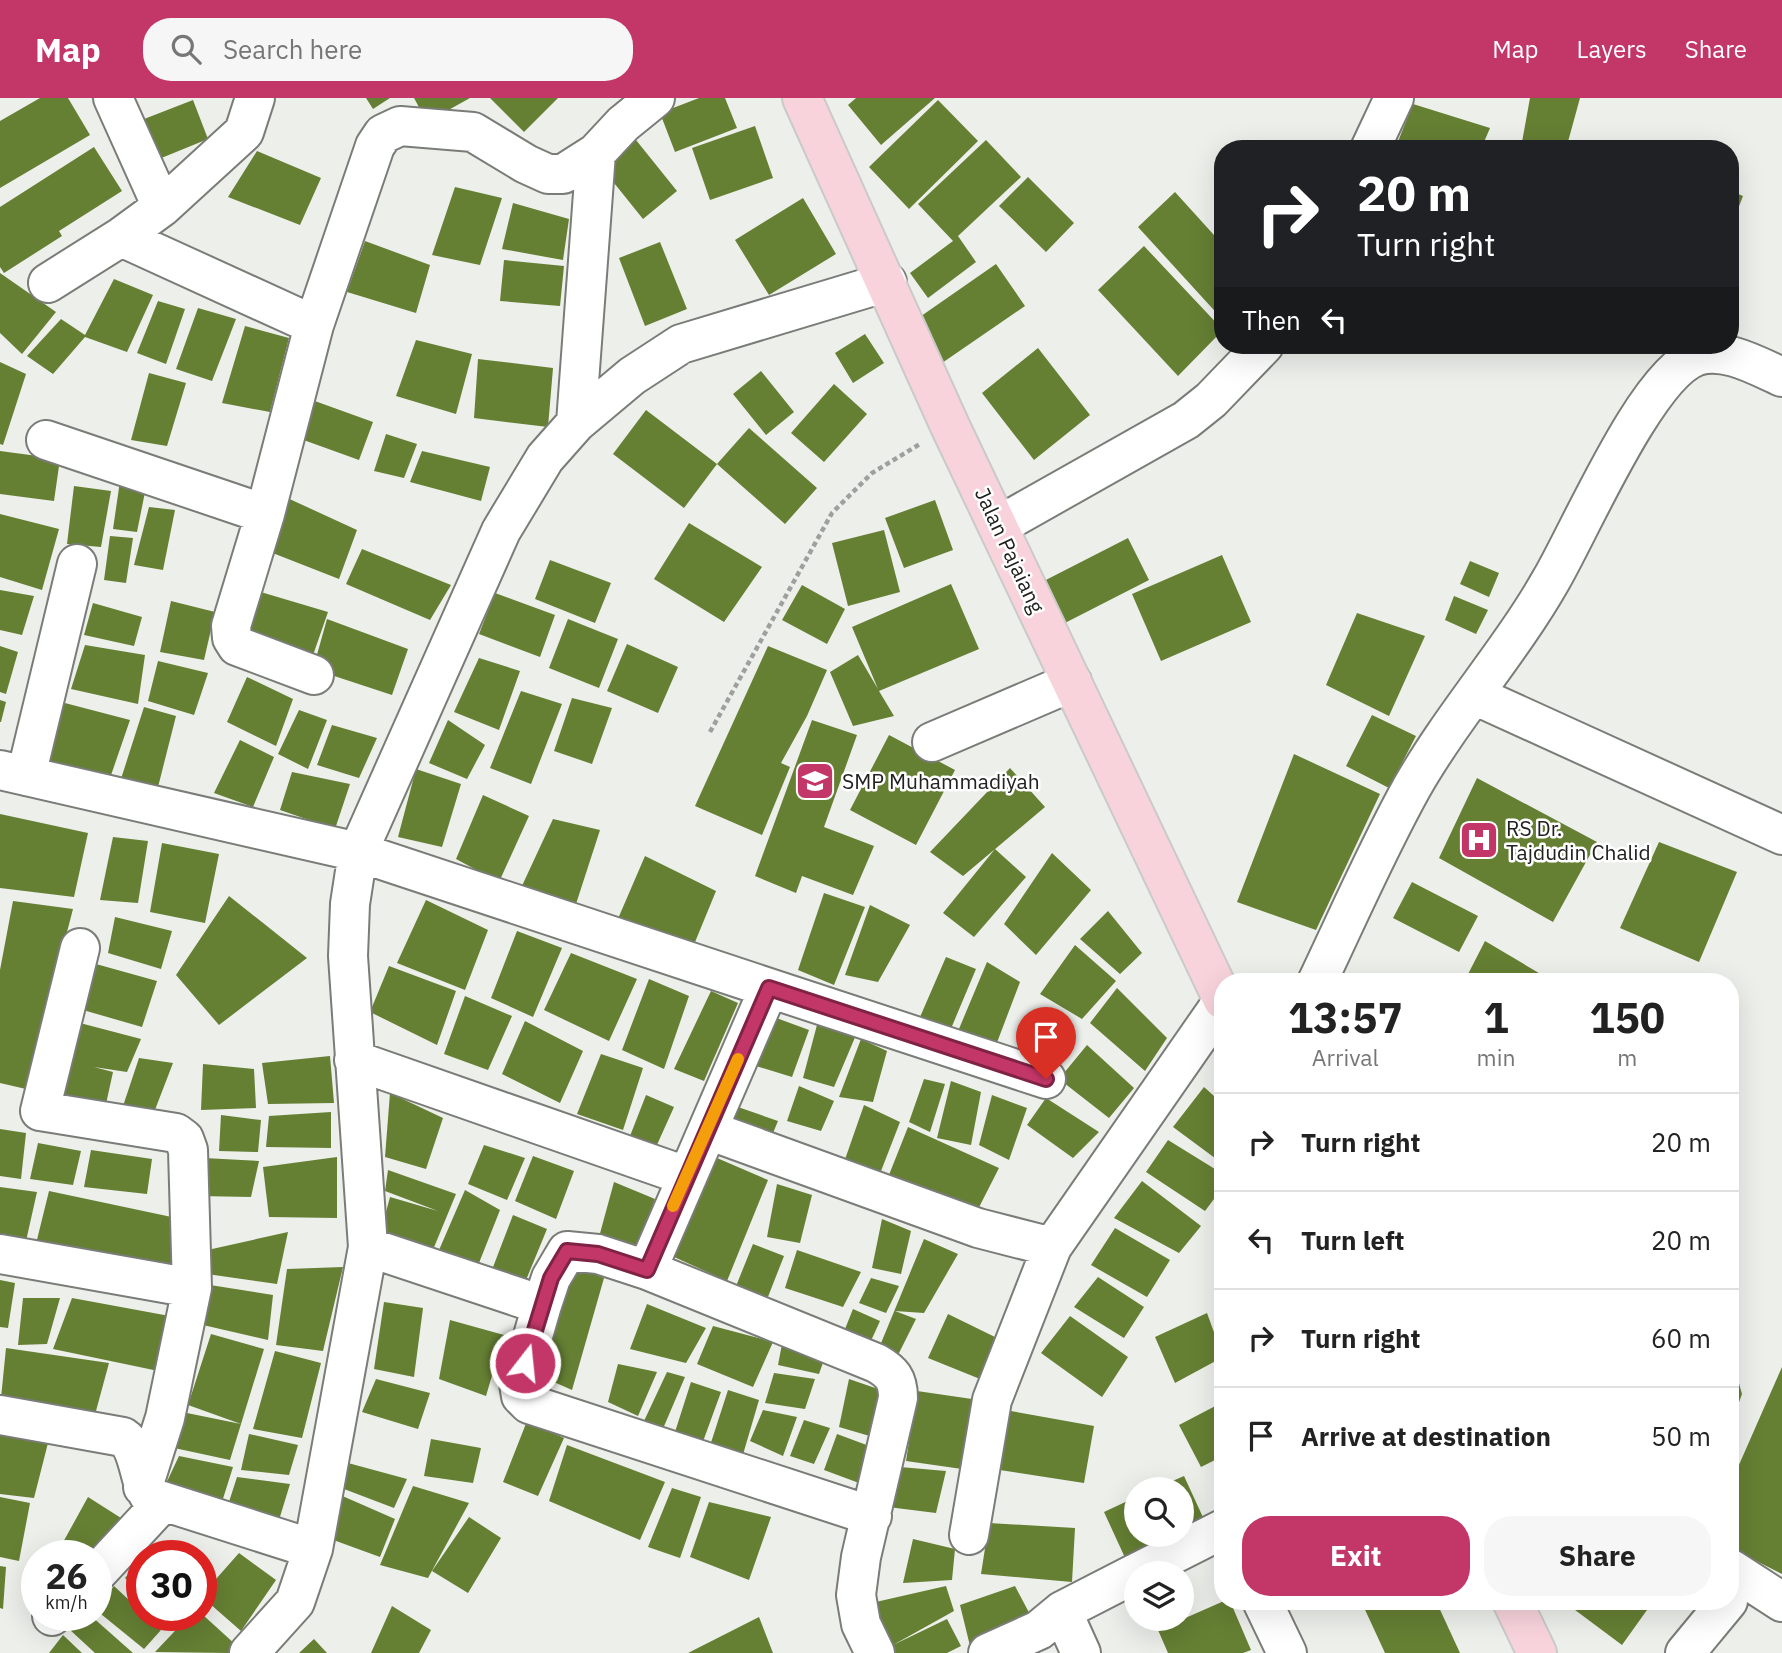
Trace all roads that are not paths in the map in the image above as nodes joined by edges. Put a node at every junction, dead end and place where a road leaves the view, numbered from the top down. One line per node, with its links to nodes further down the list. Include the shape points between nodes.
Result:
1 (113, 98): 8 (street)
2 (655, 98): 7 (street)
3 (802, 98): 10 (main road, Jalan Pajaiang)
4 (1394, 98): 6 (street)
5 (243, 109): 8 (street)
6 (1374, 140)
7 (596, 153): 12 (street, via 563,174 548,174 474,132 390,128 375,146); 17 (street)
8 (162, 206): 9 (street)
9 (121, 237): 11 (street); 12 (street)
10 (887, 282): 17 (street, via 681,344 632,376); 20 (main road, Jalan Pajaiang)
11 (48, 283)
12 (314, 325): 19 (street)
13 (1255, 354): 20 (street, via 1186,420)
14 (1712, 354): 24 (street, via 1682,365 1639,416 1550,582)
15 (1722, 354): 16 (street)
16 (1782, 377)
17 (576, 423): 28 (street, via 545,458 501,531)
18 (46, 440): 19 (street)
19 (265, 514): 22 (street, via 237,601 232,638 237,646)
20 (998, 526): 23 (main road, Jalan Pajaiang)
21 (77, 564): 26 (street)
22 (314, 675)
23 (1072, 682): 25 (street); 31 (main road, Jalan Pajaiang)
24 (1474, 695): 27 (street); 30 (street, via 1413,786)
25 (932, 742)
26 (13, 773): 28 (street)
27 (1782, 835)
28 (358, 852): 32 (street); 34 (street, via 348,956)
29 (80, 948): 42 (street, via 40,1111 176,1133 184,1139)
30 (1321, 973)
31 (1214, 982)
32 (769, 988): 35 (street); 36 (street)
33 (1214, 1014): 39 (street)
34 (354, 1060): 37 (street); 38 (street)
35 (1046, 1079)
36 (708, 1130): 37 (street); 39 (street, via 978,1228)
37 (686, 1176): 41 (street)
38 (368, 1247): 43 (street); 49 (street)
39 (1052, 1247): 48 (street, via 992,1400)
40 (0, 1254): 42 (street)
41 (647, 1270): 43 (street, via 598,1254 567,1251); 46 (street, via 889,1370 896,1379 898,1398)
42 (192, 1289): 45 (street)
43 (542, 1305): 46 (street, via 519,1384 521,1396 529,1404)
44 (0, 1415): 45 (street, via 128,1439)
45 (152, 1495): 49 (street); 50 (street)
46 (872, 1516): 60 (street, via 856,1595 861,1625)
47 (1214, 1534): 51 (street)
48 (969, 1535)
49 (313, 1549): 59 (street, via 295,1602)
50 (112, 1551)
51 (1160, 1561)
52 (1124, 1579): 58 (street)
53 (1739, 1588): 54 (street)
54 (1782, 1602)
55 (1266, 1610): 63 (street)
56 (1516, 1610): 64 (main road)
57 (1716, 1610): 65 (street)
58 (1062, 1611): 61 (street, via 1039,1630); 62 (street)
59 (249, 1653)
60 (875, 1653)
61 (988, 1653)
62 (1082, 1653)
63 (1287, 1653)
64 (1537, 1653)
65 (1685, 1653)

